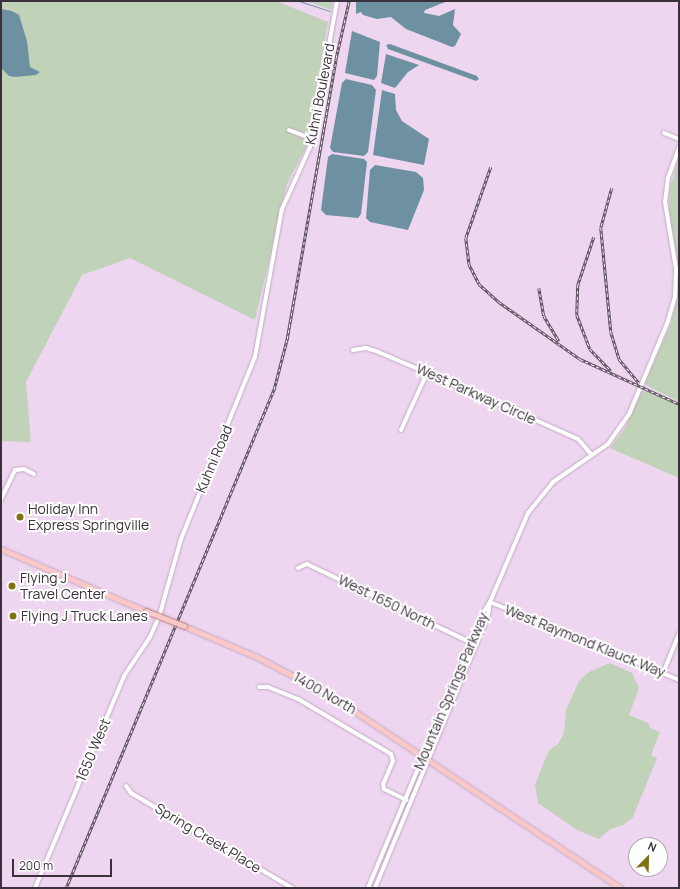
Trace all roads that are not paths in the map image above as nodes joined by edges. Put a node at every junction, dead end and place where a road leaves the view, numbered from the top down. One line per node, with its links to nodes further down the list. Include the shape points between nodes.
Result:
1 (337, 1): 4 (street, Kuhni Boulevard)
2 (289, 130): 4 (street)
3 (664, 133): 5 (street)
4 (312, 139): 7 (street, Kuhni Boulevard, via 282,209)
5 (679, 139)
6 (679, 147): 11 (street, via 668,178 665,196 666,219 676,269 674,304 630,412 619,431)
7 (267, 300): 17 (street, Kuhni Road, via 255,357 181,539)
8 (353, 350): 9 (street, West Parkway Circle, via 371,349)
9 (427, 373): 10 (street); 11 (street, West Parkway Circle, via 578,439)
10 (401, 430)
11 (592, 455): 16 (street, via 553,482 534,503)
12 (34, 474): 13 (street, via 24,469 14,471)
13 (1, 499)
14 (1, 549): 24 (main road, 1400 North, bridge, via 257,657 313,686)
15 (298, 568): 19 (street, West 1650 North, via 307,564)
16 (490, 602): 19 (street, Mountain Springs Parkway); 20 (street, Mountain Springs Parkway, via 490,612); 21 (street, West Raymond Klauck Way)
17 (159, 617): 29 (street, 1650 West, via 150,637 124,676)
18 (679, 634): 21 (street)
19 (470, 642): 20 (street, West 1650 North); 24 (street, Mountain Springs Parkway)
20 (476, 646): 25 (street, Mountain Springs Parkway)
21 (663, 674): 22 (street, West Raymond Klauck Way)
22 (679, 680)
23 (259, 687): 27 (street, via 268,687 298,699 391,754 393,761 383,784 384,789)
24 (423, 756): 25 (main road, 1400 North); 27 (street, Mountain Springs Parkway)
25 (429, 759): 28 (street, Mountain Springs Parkway); 33 (main road, 1400 North)
26 (126, 786): 30 (street, Spring Creek Place, via 131,793)
27 (405, 799): 28 (street); 31 (street, Mountain Springs Parkway)
28 (411, 802): 32 (street, Mountain Springs Parkway)
29 (35, 888)
30 (292, 888)
31 (368, 888)
32 (375, 888)
33 (621, 888)

